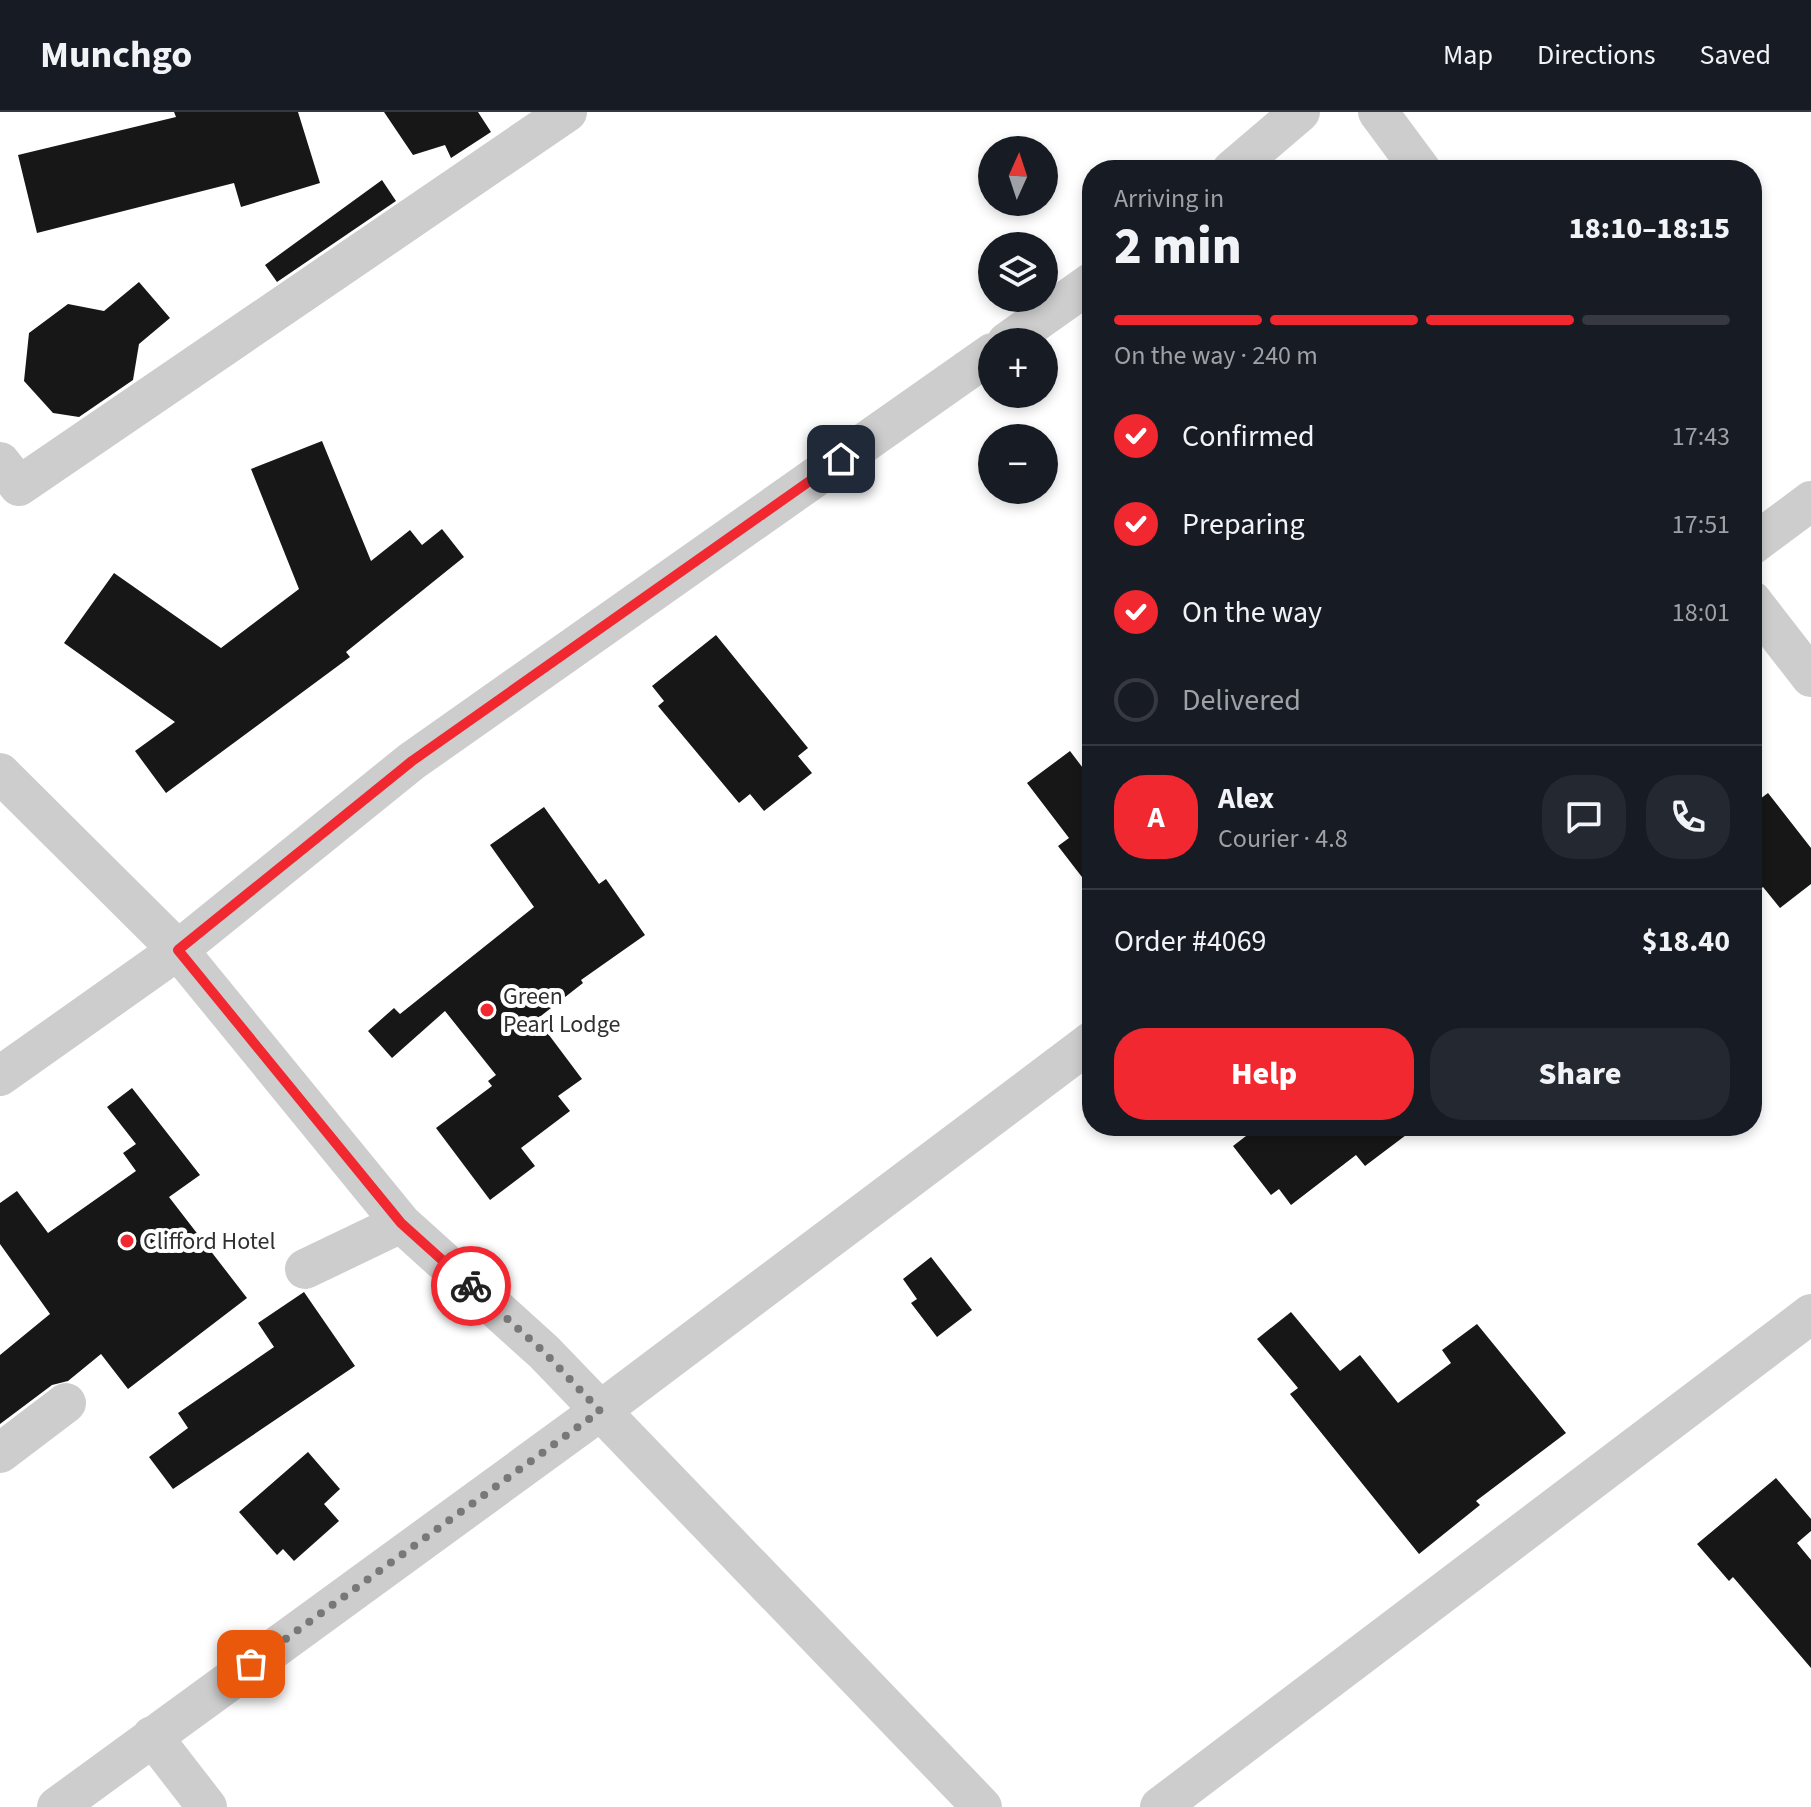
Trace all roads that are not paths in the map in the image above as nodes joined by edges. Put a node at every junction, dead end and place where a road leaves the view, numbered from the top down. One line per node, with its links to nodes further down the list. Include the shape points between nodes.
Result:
1 (567, 112): 4 (street)
2 (1300, 112): 5 (street)
3 (1378, 112): 6 (street)
4 (518, 125): 10 (street, via 19,486)
5 (1244, 160)
6 (1414, 160)
7 (1082, 289): 8 (street)
8 (1027, 328)
9 (978, 363): 16 (street, via 412,761)
10 (0, 462)
11 (1811, 501): 12 (street)
12 (1762, 538)
13 (1762, 614): 14 (street)
14 (1811, 677)
15 (0, 773): 16 (street)
16 (178, 950): 18 (street); 19 (street)
17 (1082, 1049): 23 (street)
18 (0, 1076)
19 (401, 1223): 20 (street); 23 (street, via 544,1352)
20 (305, 1269)
21 (1811, 1314): 26 (street)
22 (66, 1403): 24 (street)
23 (600, 1411): 25 (street); 29 (street)
24 (0, 1453)
25 (152, 1736): 27 (street); 28 (street)
26 (1206, 1791): 30 (street)
27 (57, 1807)
28 (207, 1807)
29 (982, 1807)
30 (1160, 1807)

